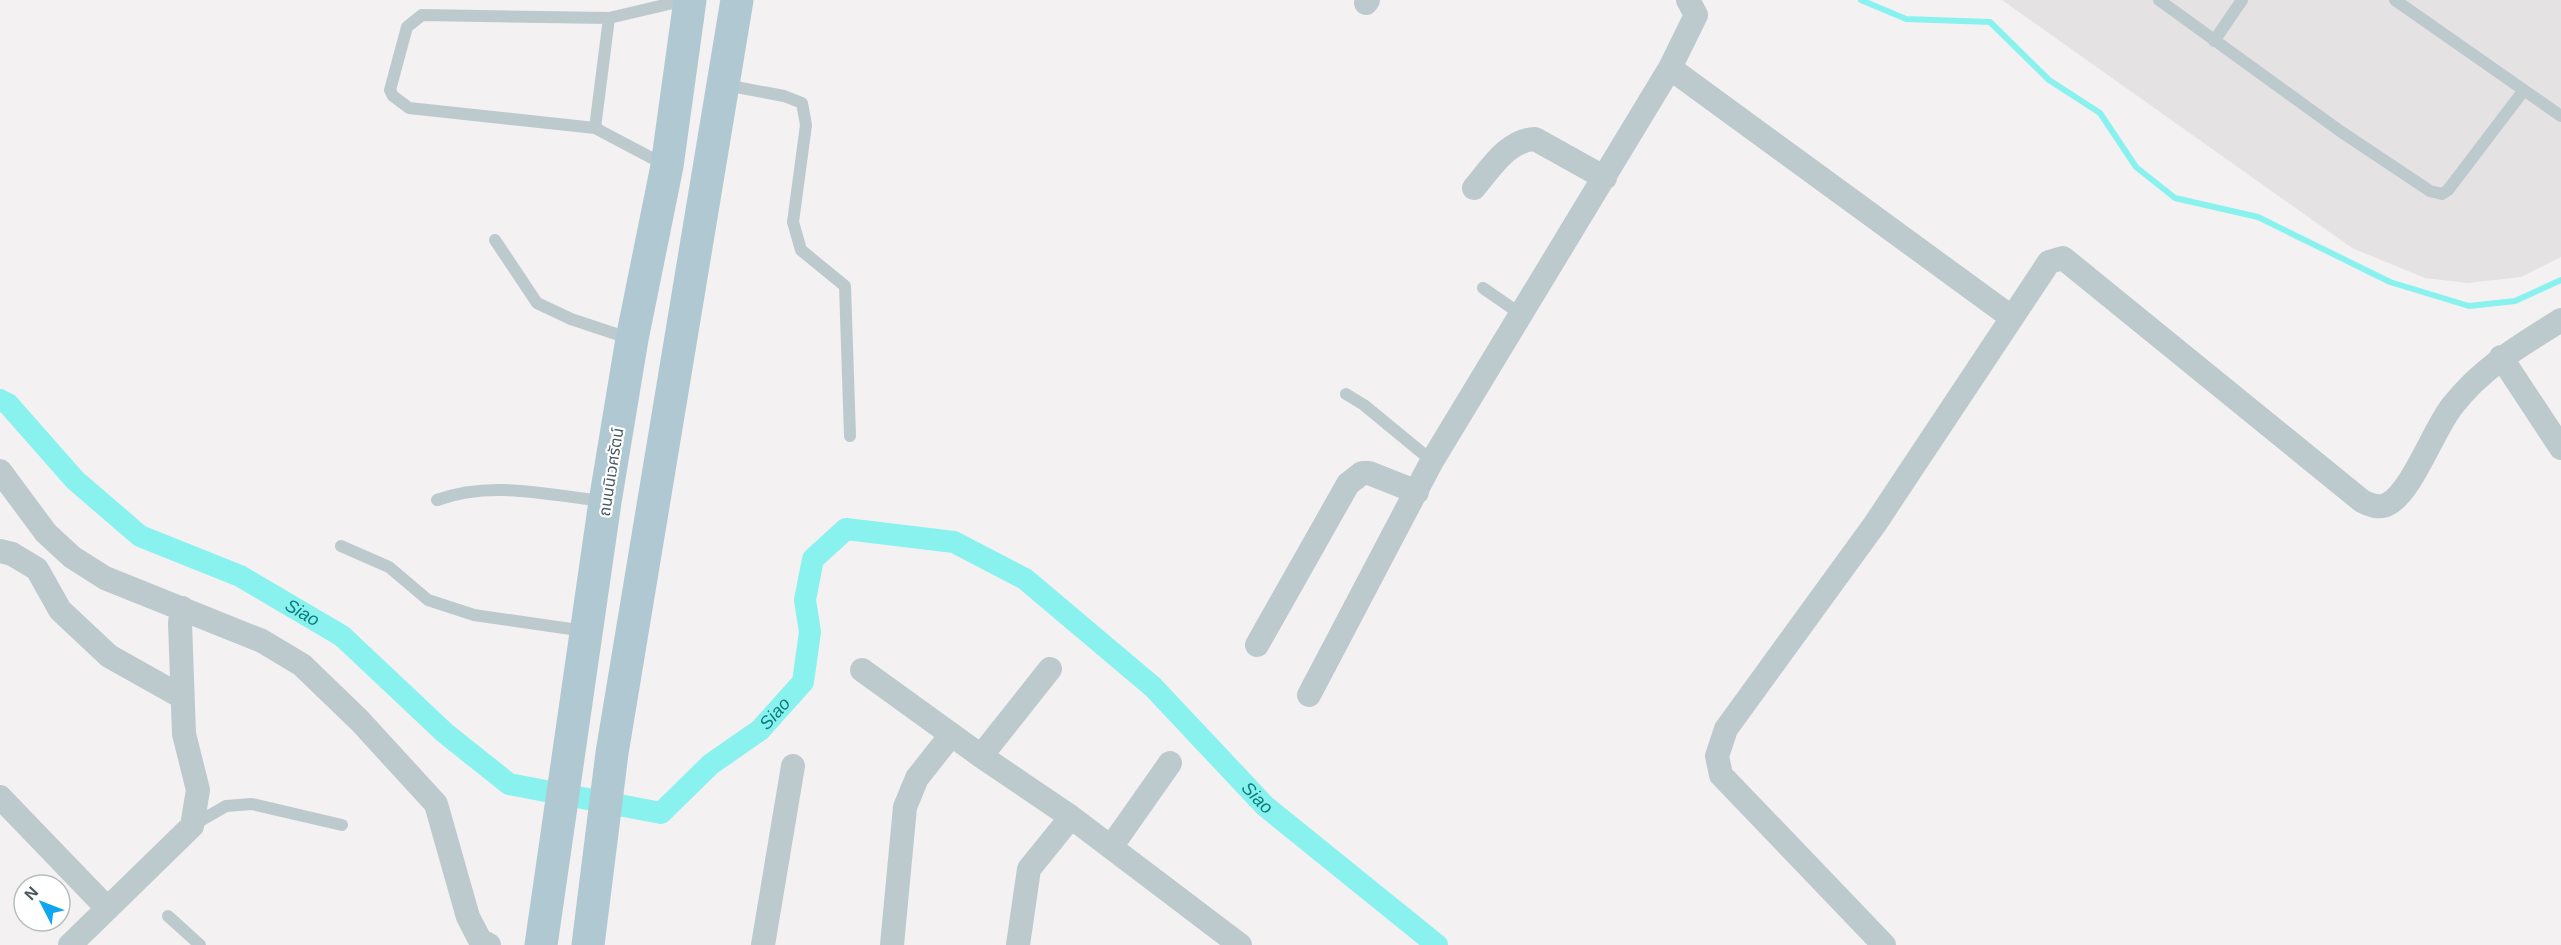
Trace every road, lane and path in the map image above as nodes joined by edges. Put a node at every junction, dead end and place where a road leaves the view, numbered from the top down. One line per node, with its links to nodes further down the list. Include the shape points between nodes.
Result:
1 (688, 0): 7 (lane); 14 (main road, ถนนนิเวศรัตน์)
2 (737, 0): 10 (main road)
3 (1688, 0): 9 (street, via 1696,15)
4 (2159, 0): 8 (lane)
5 (2242, 0): 8 (lane)
6 (2395, 0): 11 (lane)
7 (609, 18): 13 (lane); 13 (lane, via 422,15 407,27 390,90 410,108)
8 (2214, 41): 11 (lane, via 2340,131 2430,191 2442,194)
9 (1670, 68): 15 (street); 20 (street)
10 (725, 85): 25 (lane, via 802,103 806,125 793,222 801,250 845,286); 53 (main road, via 612,753)
11 (2524, 90): 12 (lane)
12 (2561, 116)
13 (595, 128): 14 (lane)
14 (666, 166): 22 (main road, ถนนนิเวศรัตน์)
15 (1605, 178): 16 (street, via 1535,140 1524,140 1510,147); 19 (street)
16 (1474, 188)
17 (495, 240): 22 (lane, via 537,303)
18 (1483, 288): 19 (lane)
19 (1522, 315): 27 (street)
20 (2011, 317): 23 (street, via 2049,262 2063,258 2362,501 2375,507 2387,505 2401,493 2451,407); 61 (street, via 1875,524 1726,729 1718,756 1721,775)
21 (2561, 320): 23 (street)
22 (632, 339): 31 (main road, ถนนนิเวศรัตน์)
23 (2501, 357): 26 (street)
24 (1346, 394): 27 (lane)
25 (850, 436)
26 (2561, 448)
27 (1432, 462): 29 (street)
28 (0, 471): 34 (street, via 46,533 72,557 105,578)
29 (1417, 492): 36 (street, via 1369,473 1362,473 1348,483); 39 (street)
30 (437, 500): 31 (lane, via 460,491 490,488)
31 (605, 501): 35 (main road, ถนนนิเวศรัตน์)
32 (340, 546): 35 (lane, via 389,567 428,600 474,615)
33 (0, 551): 40 (street, via 37,569 60,610 109,656)
34 (182, 609): 40 (street); 56 (street, via 262,641 302,666 360,721 436,804 468,917 480,940)
35 (586, 631): 52 (main road, ถนนนิเวศรัตน์)
36 (1257, 645)
37 (1050, 669): 42 (street)
38 (862, 670): 41 (street)
39 (1309, 695)
40 (182, 697): 48 (street, via 184,734 198,790)
41 (951, 735): 42 (street); 58 (street, via 917,778 905,807)
42 (981, 756): 46 (street)
43 (1170, 764): 49 (street)
44 (793, 766): 57 (street)
45 (0, 797): 50 (street)
46 (1071, 817): 49 (street); 59 (street, via 1029,869)
47 (342, 825): 48 (lane, via 252,804 226,806)
48 (192, 826): 50 (street)
49 (1111, 847): 60 (street)
50 (107, 908): 54 (street)
51 (168, 916): 55 (lane)
52 (542, 934)
53 (589, 939)
54 (70, 945)
55 (200, 945)
56 (489, 945)
57 (763, 945)
58 (892, 945)
59 (1018, 945)
60 (1240, 945)
61 (1884, 945)

